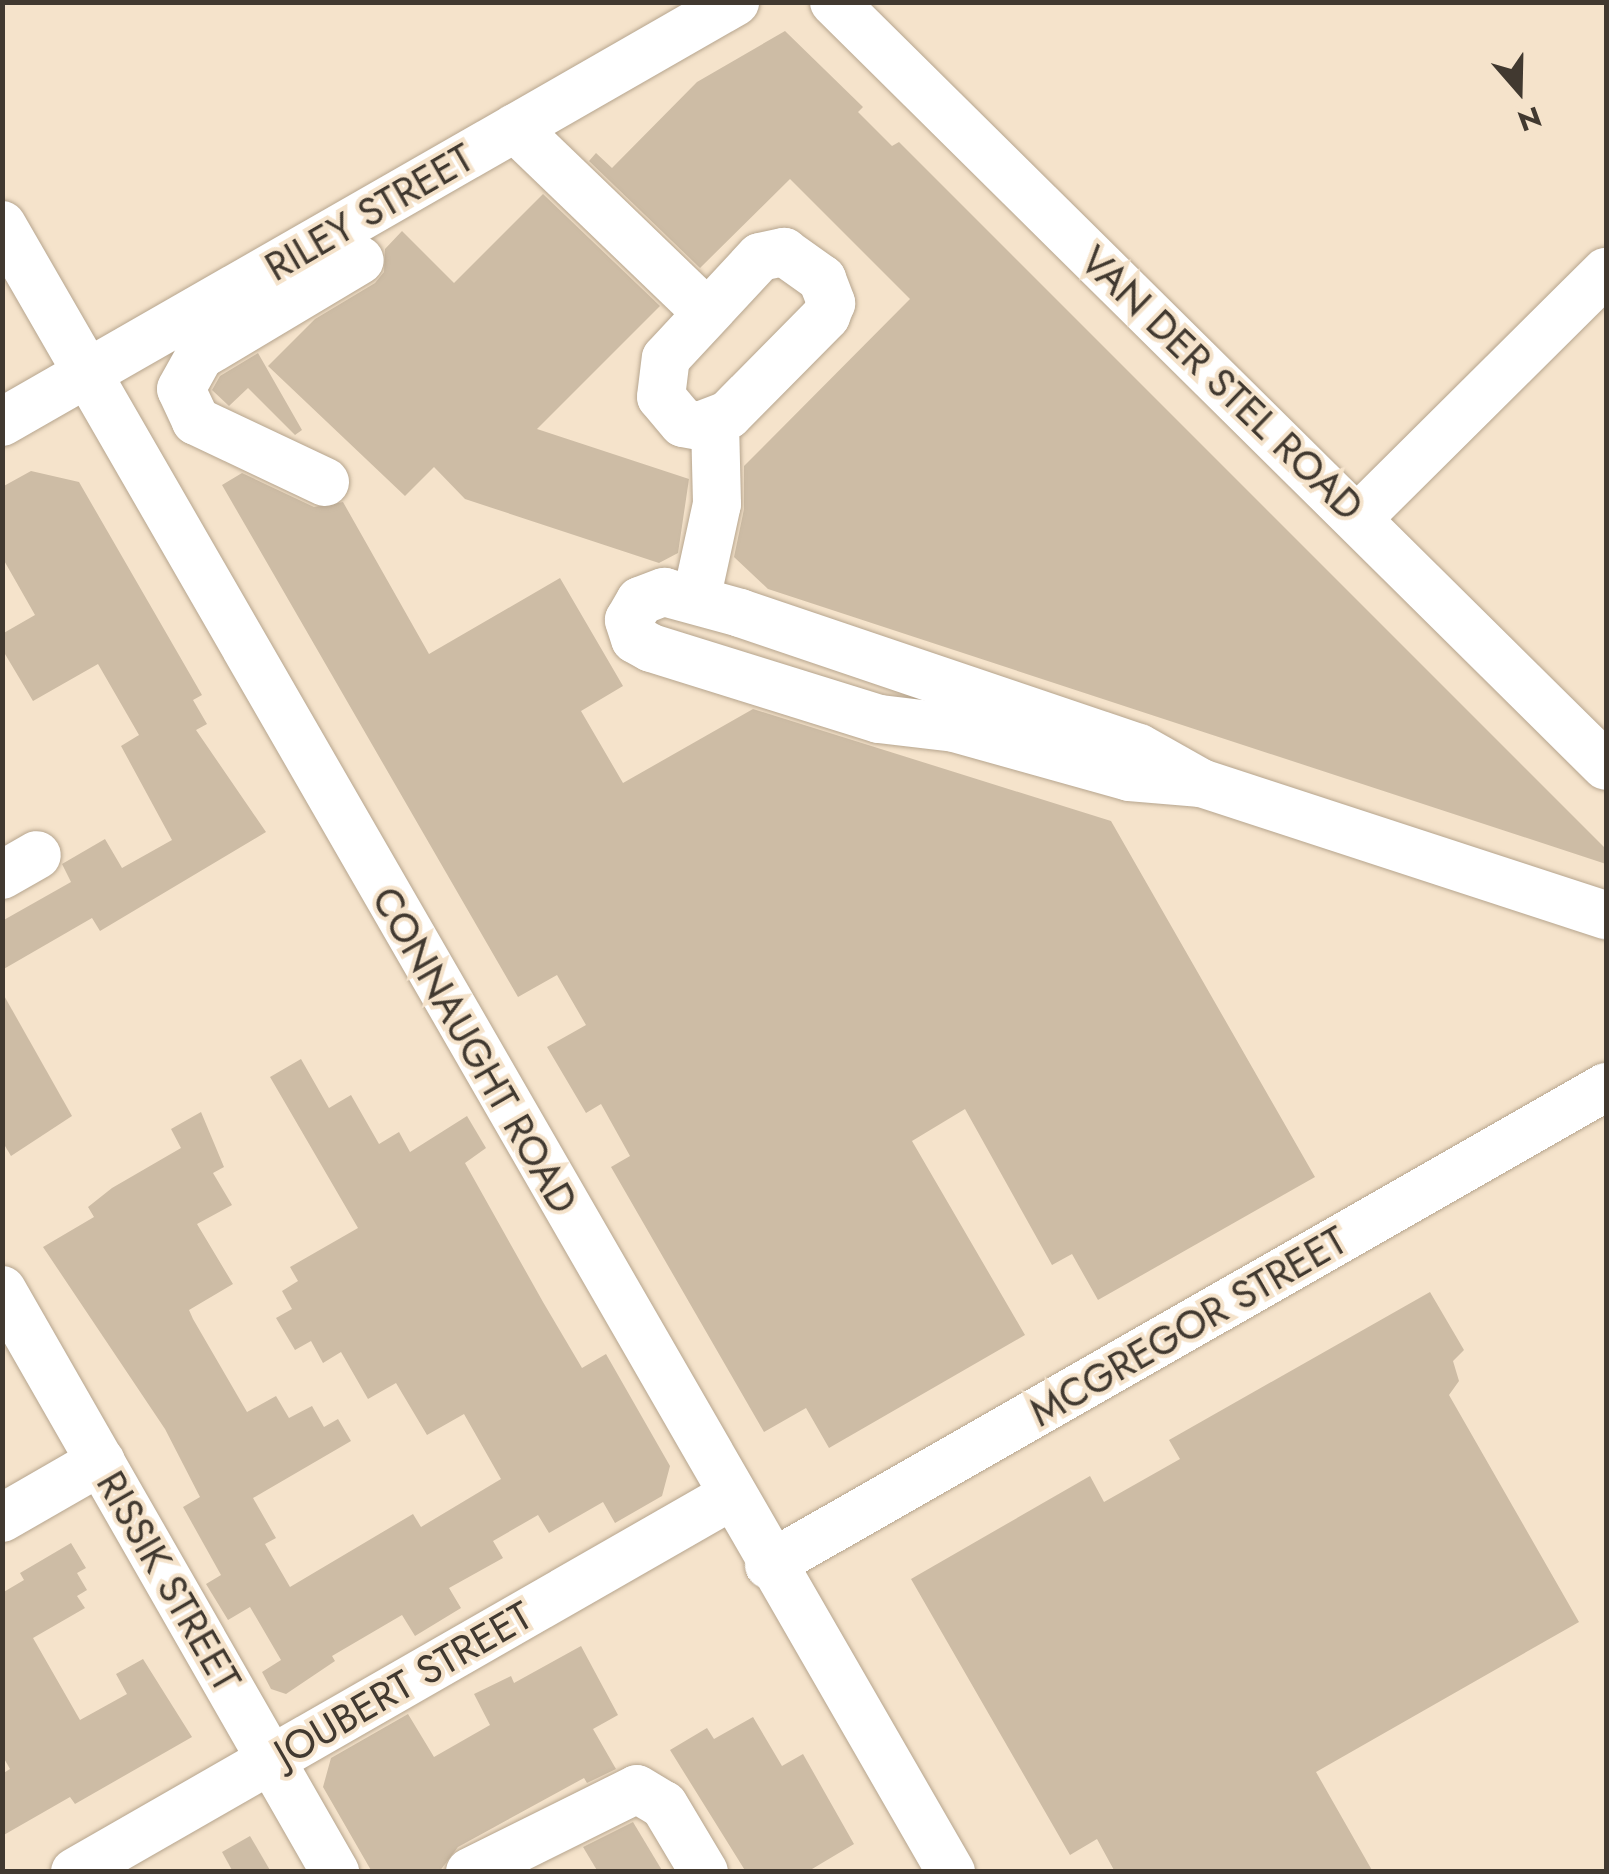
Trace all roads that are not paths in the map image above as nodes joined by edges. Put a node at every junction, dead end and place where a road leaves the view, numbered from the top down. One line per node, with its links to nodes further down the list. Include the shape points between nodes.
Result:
1 (735, 2): 3 (street, RILEY STREET)
2 (834, 2): 14 (street, VAN DER STEL ROAD)
3 (680, 16): 4 (street, RILEY STREET)
4 (514, 128): 8 (street, RILEY STREET); 9 (street)
5 (2, 225): 10 (street, CONNAUGHT ROAD)
6 (360, 260): 8 (street)
7 (1606, 272): 14 (street)
8 (297, 275): 10 (street, RILEY STREET); 13 (street, via 200,356 180,389 196,421)
9 (705, 311): 12 (street, via 666,358 661,396 683,423); 12 (street, via 772,252 798,258 822,279 831,303 812,330)
10 (87, 374): 11 (street, RILEY STREET); 22 (street, CONNAUGHT ROAD)
11 (2, 422)
12 (714, 422): 15 (street, via 717,504)
13 (325, 482)
14 (1360, 517): 16 (street, VAN DER STEL ROAD)
15 (696, 600): 17 (street, via 1139,748); 17 (street, via 652,593 632,612 630,632 651,648 879,719 955,728 1129,777)
16 (1606, 766)
17 (1202, 784): 18 (street)
18 (1606, 915)
19 (1606, 1087): 24 (street, MCGREGOR STREET)
20 (2, 1290): 21 (street, RISSIK STREET)
21 (101, 1462): 23 (street); 25 (street, RISSIK STREET)
22 (730, 1496): 24 (street, CONNAUGHT ROAD); 25 (street, JOUBERT STREET)
23 (2, 1518)
24 (770, 1565): 30 (street, CONNAUGHT ROAD)
25 (271, 1759): 26 (street, JOUBERT STREET); 27 (street, RISSIK STREET)
26 (75, 1872)
27 (335, 1872)
28 (470, 1872): 29 (street, via 637,1789 664,1805)
29 (704, 1872)
30 (952, 1872)

